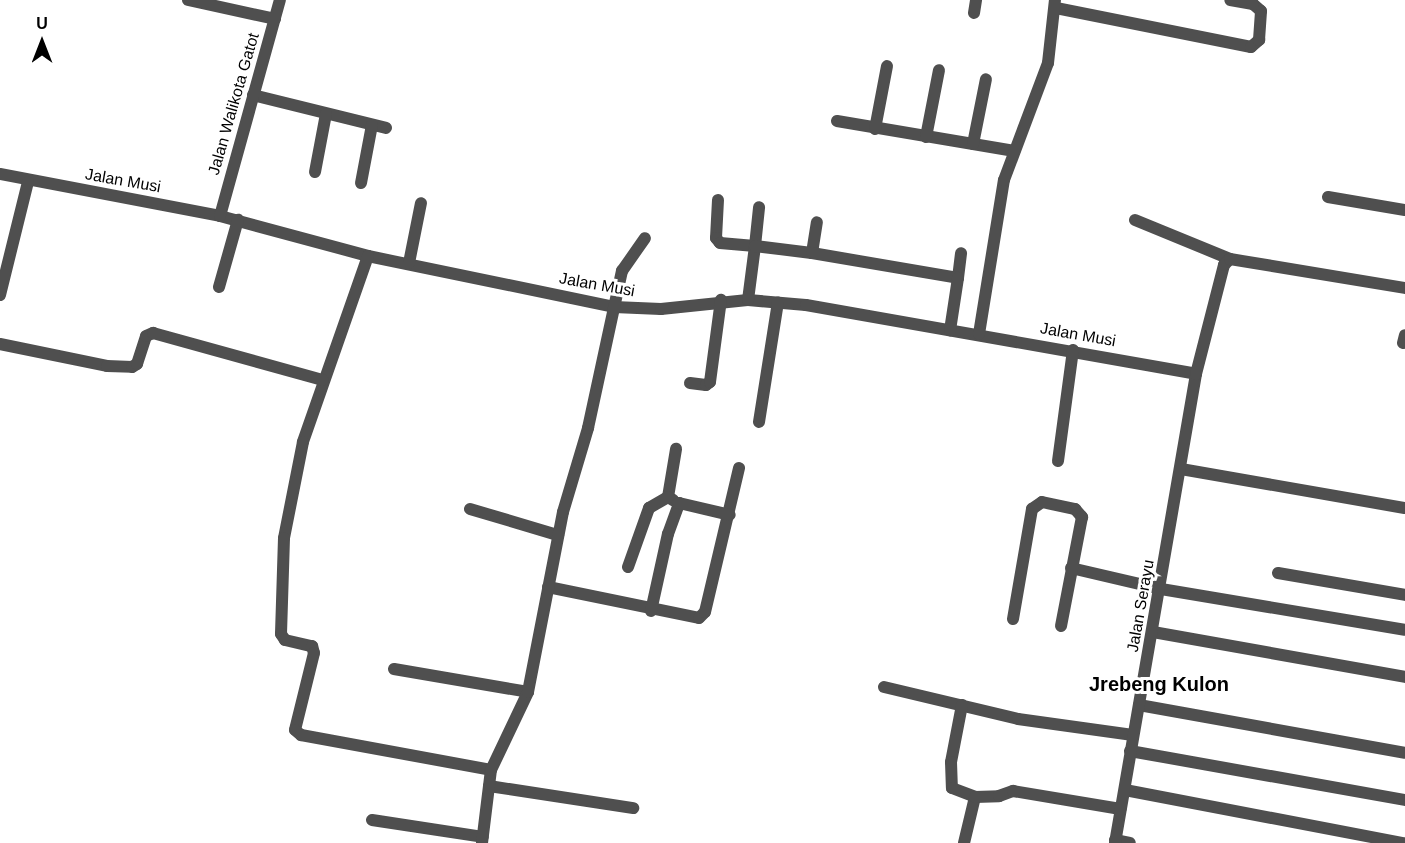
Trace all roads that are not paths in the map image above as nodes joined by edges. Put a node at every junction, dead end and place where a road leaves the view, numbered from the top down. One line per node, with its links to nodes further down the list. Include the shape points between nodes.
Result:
1 (188, 0): 5 (street)
2 (280, 0): 5 (street, Jalan Walikota Gatot)
3 (1230, 0): 4 (street, via 1253,4 1261,11 1259,40 1251,48)
4 (1056, 4): 17 (street, via 1048,63)
5 (275, 19): 9 (street, Jalan Walikota Gatot)
6 (887, 66): 14 (street)
7 (939, 70): 15 (street)
8 (986, 79): 16 (street)
9 (253, 95): 10 (street); 27 (street, Jalan Walikota Gatot)
10 (326, 114): 12 (street); 18 (street)
11 (837, 121): 14 (street)
12 (372, 125): 13 (street); 21 (street)
13 (386, 128)
14 (875, 129): 15 (street)
15 (926, 137): 16 (street)
16 (973, 144): 17 (street)
17 (1014, 151): 47 (street, via 1004,180)
18 (315, 172)
19 (0, 174): 20 (street, Jalan Musi)
20 (28, 182): 27 (street, Jalan Musi); 41 (street)
21 (361, 183)
22 (1328, 197): 26 (street)
23 (718, 200): 32 (street, via 717,241)
24 (421, 203): 37 (street)
25 (759, 207): 32 (street)
26 (1405, 210)
27 (220, 216): 28 (street, Jalan Musi)
28 (238, 220): 35 (street, Jalan Musi); 39 (street)
29 (1135, 220): 36 (street)
30 (817, 222): 33 (street)
31 (645, 238): 45 (street, via 622,271)
32 (755, 246): 33 (street); 43 (street)
33 (812, 253): 38 (street)
34 (961, 253): 38 (street)
35 (368, 256): 37 (street, Jalan Musi); 51 (street)
36 (1230, 259): 40 (street); 50 (street, Jalan Serayu, via 1220,274)
37 (409, 263): 45 (street, Jalan Musi)
38 (958, 278): 46 (street)
39 (219, 287)
40 (1405, 288)
41 (0, 295)
42 (721, 300): 43 (street, Jalan Musi); 45 (street, Jalan Musi, via 661,309); 52 (street, via 710,382)
43 (748, 300): 44 (street, Jalan Musi)
44 (778, 302): 46 (street, Jalan Musi); 53 (street)
45 (614, 308): 63 (street, via 588,428)
46 (950, 330): 47 (street, Jalan Musi)
47 (979, 334): 49 (street, Jalan Musi)
48 (0, 344): 51 (street, via 107,366 132,367 137,364 146,336 153,333)
49 (1073, 350): 50 (street, Jalan Musi); 55 (street)
50 (1196, 374): 57 (street, Jalan Serayu)
51 (323, 380): 84 (street, via 303,442 282,554 282,637 312,646 314,653 295,730 301,735)
52 (690, 384)
53 (759, 422)
54 (676, 449): 58 (street)
55 (1058, 461)
56 (740, 468): 62 (street)
57 (1181, 469): 60 (street); 68 (street, Jalan Serayu)
58 (668, 497): 59 (street); 64 (street, via 649,508)
59 (680, 503): 62 (street); 70 (street, via 668,534)
60 (1405, 508)
61 (470, 509): 63 (street)
62 (730, 515): 70 (street, via 705,612 699,618 689,619)
63 (558, 535): 67 (street)
64 (628, 567)
65 (1071, 568): 68 (street); 71 (street, via 1082,517 1075,509 1038,502 1032,509); 72 (street)
66 (1278, 573): 69 (street)
67 (548, 587): 70 (street); 78 (street)
68 (1161, 589): 73 (street); 74 (street, Jalan Serayu)
69 (1405, 595)
70 (651, 611)
71 (1012, 619)
72 (1060, 626)
73 (1405, 630)
74 (1153, 632): 76 (street); 80 (street, Jalan Serayu)
75 (394, 669): 78 (street)
76 (1405, 677)
77 (884, 687): 79 (street)
78 (528, 692): 84 (street)
79 (962, 705): 81 (street, via 1018,719); 87 (street, via 951,762 952,788)
80 (1139, 705): 81 (street, Jalan Serayu); 83 (street)
81 (1133, 735): 82 (street, Jalan Serayu)
82 (1130, 751): 86 (street, Jalan Serayu); 88 (street)
83 (1405, 753)
84 (491, 770): 85 (street)
85 (489, 786): 89 (street); 92 (street)
86 (1125, 789): 90 (street, Jalan Serayu); 96 (street)
87 (975, 796): 90 (street, via 999,796 1013,791); 94 (street)
88 (1405, 800)
89 (633, 808)
90 (1121, 809): 93 (street, Jalan Serayu)
91 (372, 820): 92 (street)
92 (483, 840)
93 (1115, 842): 95 (street)
94 (964, 843)
95 (1130, 843)
96 (1403, 843)

